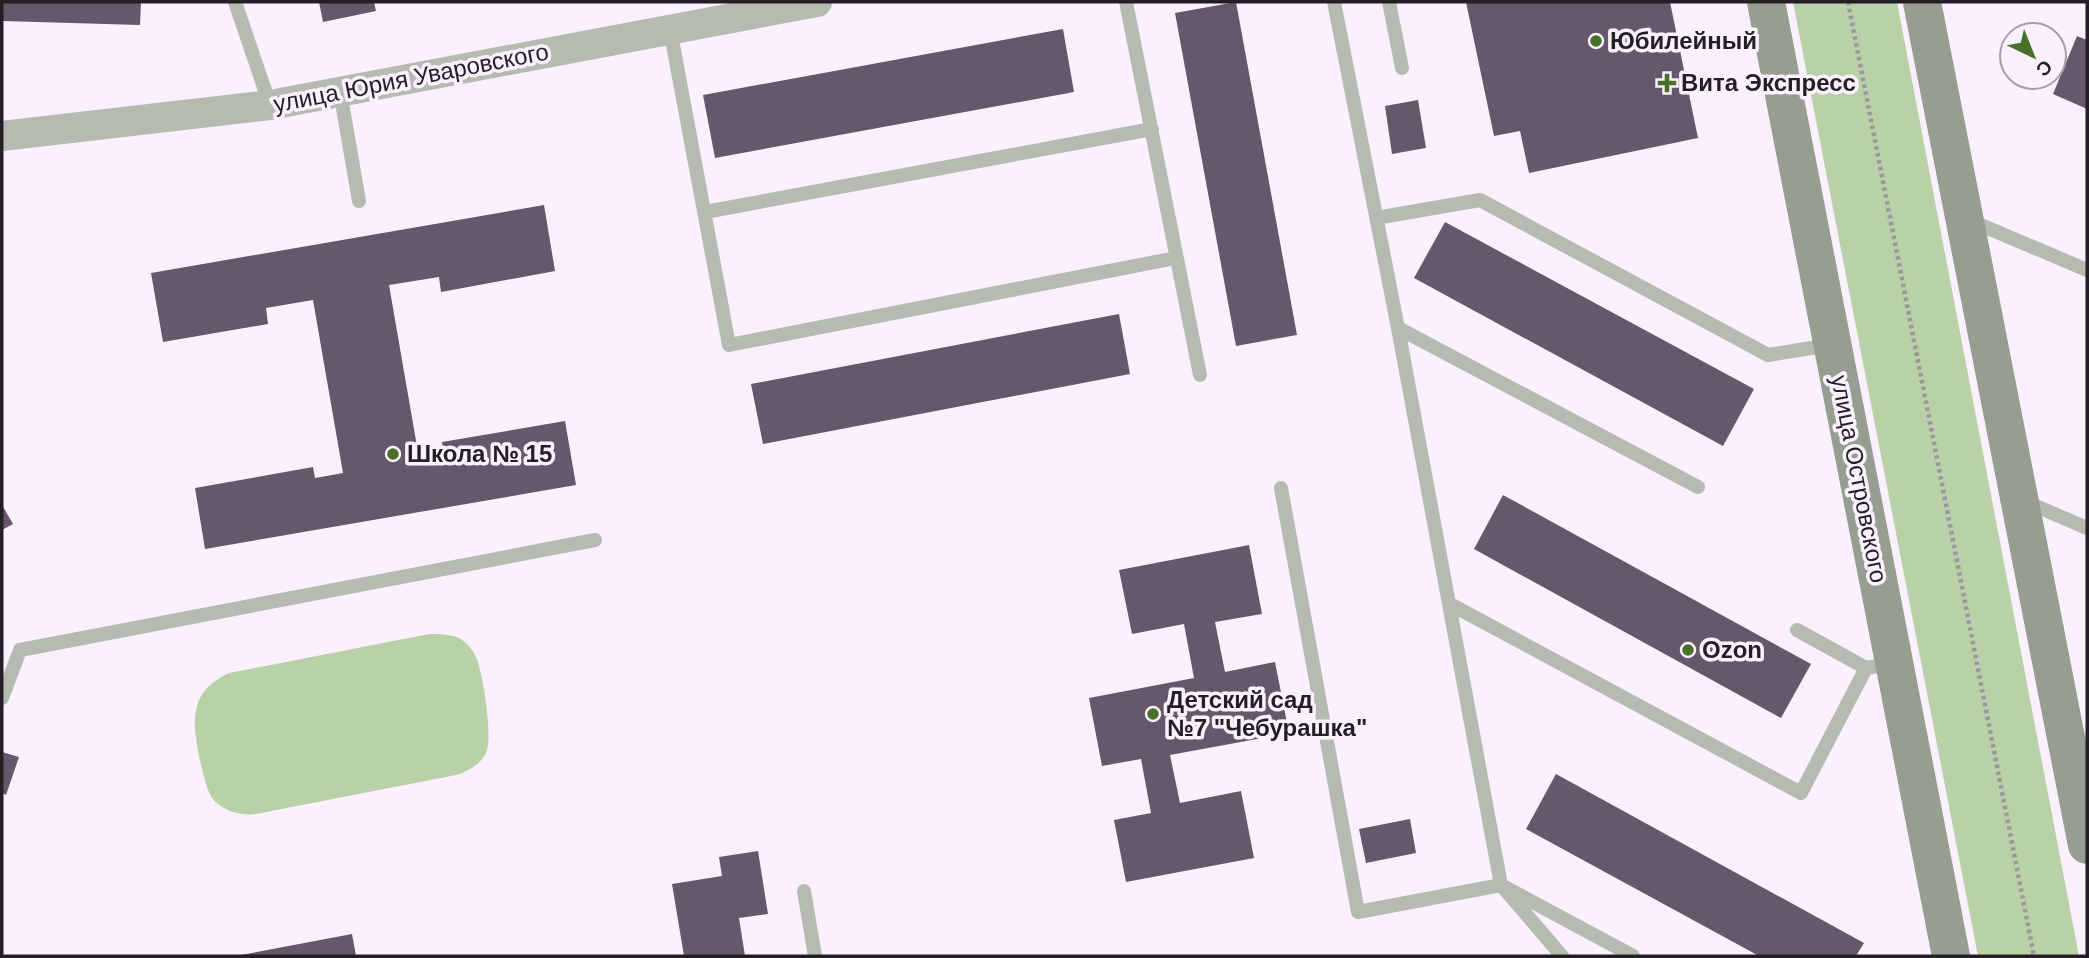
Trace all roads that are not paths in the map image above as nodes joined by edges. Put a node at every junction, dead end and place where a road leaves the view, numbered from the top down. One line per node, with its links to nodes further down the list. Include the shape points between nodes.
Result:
1 (235, 2): 11 (lane)
2 (817, 2): 8 (street, улица Юрия Уваровского)
3 (1126, 2): 12 (lane)
4 (1334, 2): 16 (lane)
5 (1389, 2): 9 (lane)
6 (1766, 2): 21 (main road, улица Островского)
7 (1922, 2): 17 (main road)
8 (670, 29): 10 (street, улица Юрия Уваровского); 15 (lane)
9 (1402, 68)
10 (340, 91): 11 (street, улица Юрия Уваровского); 14 (lane)
11 (270, 105): 13 (street, улица Юрия Уваровского)
12 (1152, 129): 15 (lane); 18 (lane)
13 (2, 136)
14 (359, 201)
15 (705, 212): 18 (lane, via 729,345)
16 (1376, 218): 20 (lane); 21 (lane, via 1480,200 1768,355)
17 (1965, 218): 19 (lane); 25 (main road)
18 (1176, 258): 22 (lane)
19 (2087, 271)
20 (1398, 328): 23 (lane); 28 (lane)
21 (1833, 345): 30 (main road, улица Островского)
22 (1200, 375)
23 (1698, 487)
24 (1281, 488): 33 (lane, via 1358,912)
25 (2019, 499): 26 (lane); 32 (main road)
26 (2087, 528)
27 (594, 540): 31 (lane, via 20,650)
28 (1450, 604): 30 (lane, via 1801,793); 33 (lane)
29 (1797, 630): 30 (lane)
30 (1880, 665): 38 (main road, улица Островского)
31 (2, 698)
32 (2087, 845)
33 (1501, 885): 36 (lane); 37 (lane)
34 (804, 891): 35 (lane)
35 (815, 956)
36 (1562, 956)
37 (1633, 956)
38 (1951, 956)

